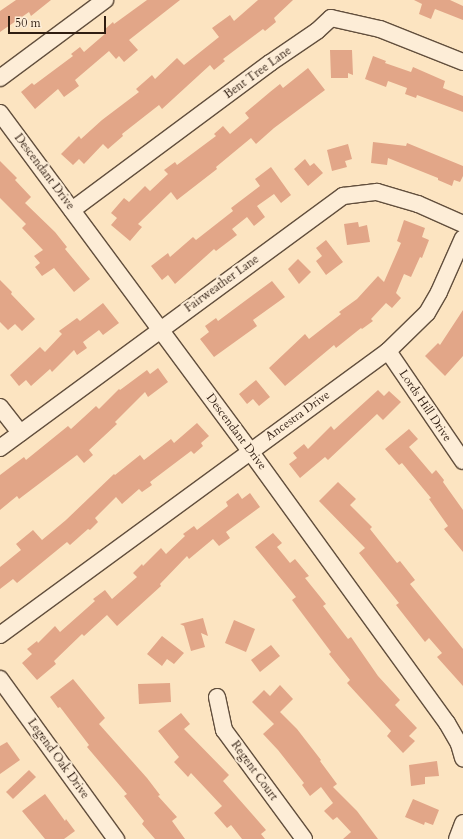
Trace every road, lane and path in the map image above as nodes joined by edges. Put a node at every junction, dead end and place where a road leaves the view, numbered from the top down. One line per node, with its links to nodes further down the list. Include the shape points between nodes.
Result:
1 (105, 0): 3 (street)
2 (463, 62): 5 (street, Bent Tree Lane, via 380,29 331,18 317,32 270,63)
3 (0, 78)
4 (0, 112): 5 (street, Descendant Drive)
5 (72, 210): 8 (street, Descendant Drive)
6 (463, 224): 8 (street, Fairweather Lane, via 418,204 377,192 343,196)
7 (463, 238): 9 (street, Ancestra Drive, via 427,313)
8 (160, 330): 11 (street, Fairweather Lane); 13 (street, Descendant Drive)
9 (388, 351): 13 (street, Ancestra Drive); 14 (street, Lords Hill Drive)
10 (0, 407): 11 (street)
11 (20, 433): 12 (street, Fairweather Lane)
12 (0, 448)
13 (250, 450): 15 (street, Ancestra Drive); 18 (street, Descendant Drive, via 447,723 459,744)
14 (463, 461)
15 (0, 635)
16 (0, 679): 20 (street, Legend Oak Drive)
17 (217, 697): 21 (street, Regent Court, via 224,730)
18 (463, 758)
19 (463, 823): 22 (street)
20 (116, 839)
21 (304, 839)
22 (457, 839)

